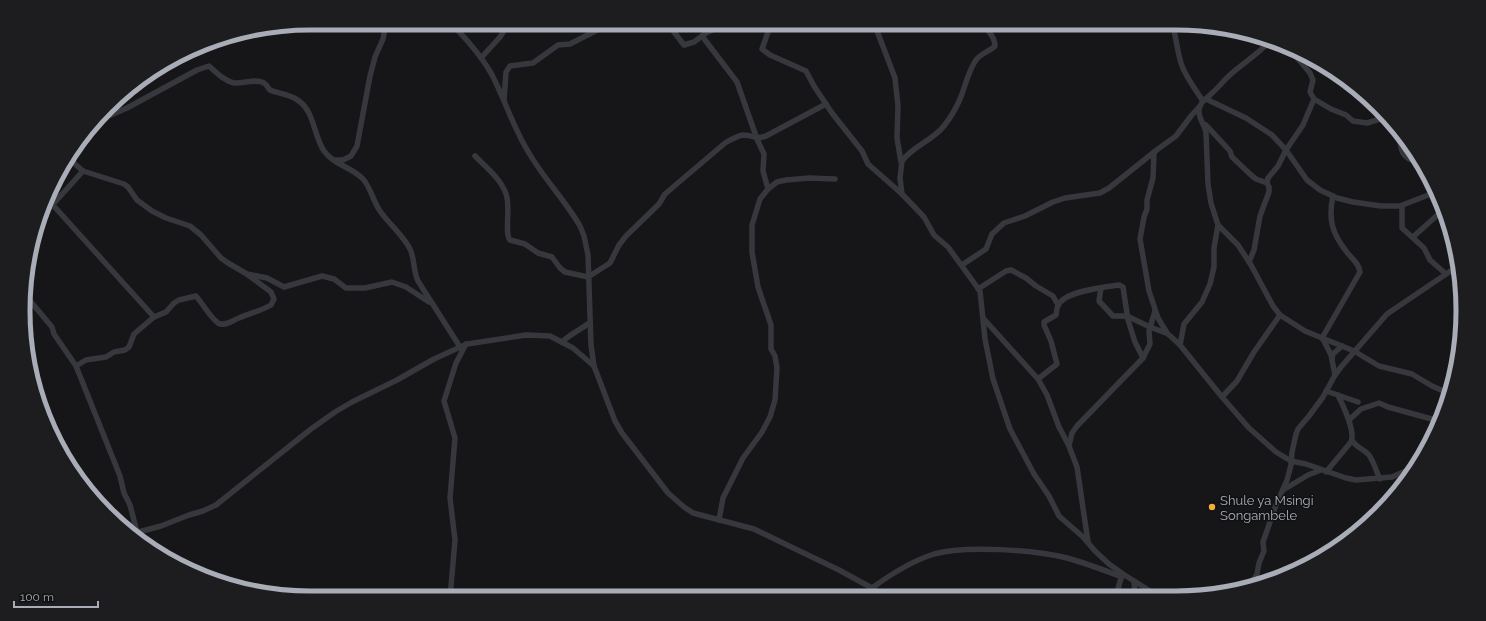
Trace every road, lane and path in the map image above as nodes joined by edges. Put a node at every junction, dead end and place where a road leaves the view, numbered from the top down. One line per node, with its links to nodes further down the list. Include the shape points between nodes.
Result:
1 (384, 30): 27 (street, via 370,76 357,146 346,159)
2 (456, 30): 13 (street)
3 (504, 30): 13 (street)
4 (597, 30): 16 (street, via 570,44 558,45 533,63 510,66 506,72)
5 (673, 30): 11 (street, via 684,45)
6 (713, 30): 11 (street)
7 (768, 30): 18 (street, via 762,48 770,55 806,71)
8 (877, 30): 30 (street, via 895,78 898,106 897,138)
9 (988, 30): 30 (street, via 995,46 975,62 962,95 945,125)
10 (1174, 30): 17 (street, via 1181,64)
11 (702, 36): 22 (street, via 737,82)
12 (1266, 45): 17 (street)
13 (481, 58): 16 (street)
14 (1298, 58): 15 (street, via 1313,80 1310,92)
15 (1314, 99): 20 (street, via 1353,121); 24 (street, via 1303,125)
16 (504, 100): 49 (street, via 529,155 580,226 588,255)
17 (1203, 102): 21 (street, via 1199,115); 24 (street, via 1246,118 1272,135); 25 (street, via 1176,136)
18 (826, 104): 22 (street); 35 (street, via 862,151 868,164)
19 (109, 115): 27 (street, via 209,66 234,83 264,83 271,91 281,92 296,99 309,112 323,150)
20 (1380, 119)
21 (1203, 122): 33 (street, via 1230,151 1236,162 1256,178); 42 (street, via 1208,148 1208,184)
22 (757, 139): 34 (street, via 764,154 763,171); 49 (street, via 743,135 725,143 665,194 659,204 626,236 610,263)
23 (1402, 145): 28 (street, via 1404,156)
24 (1286, 150): 33 (street); 37 (street, via 1314,187)
25 (1154, 152): 45 (street, via 1105,191 1053,202 1004,223 992,234 986,249); 55 (street, via 1153,178 1140,239)
26 (475, 156): 49 (street, via 497,179 506,194 509,218 507,234 510,240 552,257 566,272)
27 (332, 160): 53 (street, via 355,172 367,185 380,212 410,250 416,276)
28 (1412, 161)
29 (73, 162): 31 (street)
30 (901, 162): 35 (street)
31 (83, 172): 38 (street); 47 (street, via 124,184 137,200 152,211 190,226 221,258)
32 (835, 179): 34 (street, via 793,178 777,182)
33 (1267, 182): 44 (street, via 1269,192 1260,216 1254,250)
34 (768, 189): 92 (street, via 760,199 752,225 751,242 758,287 772,329 771,349 777,368 775,400 770,417 743,458 723,498)
35 (902, 194): 45 (street, via 922,214 934,235 948,247)
36 (1431, 194): 39 (street)
37 (1333, 196): 39 (street, via 1353,202); 63 (street, via 1331,220 1338,238 1360,272)
38 (52, 204): 40 (street); 58 (street)
39 (1402, 206): 43 (street, via 1402,228)
40 (50, 207)
41 (1439, 214): 43 (street)
42 (1218, 226): 44 (street, via 1238,245); 66 (street, via 1210,284 1202,302 1184,324)
43 (1413, 237): 48 (street, via 1424,248 1430,260)
44 (1249, 262): 56 (street)
45 (962, 265): 51 (street)
46 (1453, 269): 48 (street)
47 (247, 274): 53 (street, via 268,278 284,287 322,276 334,279 346,288 392,282 406,287); 58 (street, via 271,292 274,299 272,305 222,324 194,296 176,302 166,312)
48 (1446, 274): 69 (street, via 1387,314)
49 (588, 277): 60 (street)
50 (1101, 288): 54 (street, via 1076,292); 57 (street, via 1099,301 1104,308 1113,316); 57 (street, via 1119,285 1122,287)
51 (978, 289): 54 (street, via 1010,270 1053,296); 59 (street)
52 (30, 301): 72 (street, via 52,327)
53 (433, 305): 68 (street)
54 (1058, 305): 75 (street, via 1056,315 1044,324 1057,364)
55 (1155, 310): 61 (street); 62 (street)
56 (1280, 315): 63 (street); 79 (street, via 1237,381)
57 (1127, 316): 61 (street); 70 (street, via 1132,335)
58 (154, 317): 72 (street, via 134,334 129,347 125,350 102,358 86,360)
59 (982, 317): 75 (street); 95 (street, via 989,364 1010,428 1059,516)
60 (589, 323): 64 (street); 73 (street)
61 (1150, 327): 62 (street); 70 (street, via 1150,344)
62 (1167, 333): 66 (street)
63 (1322, 338): 67 (street); 71 (street)
64 (562, 342): 65 (street, via 550,336 526,334); 73 (street)
65 (466, 344): 68 (street); 101 (street, via 456,363 444,401 454,438 450,498 455,540)
66 (1180, 345): 79 (street)
67 (1342, 346): 69 (street); 71 (street, via 1333,354)
68 (460, 347): 94 (street, via 335,412 216,505)
69 (1354, 351): 74 (street); 77 (street, via 1379,366 1412,374)
70 (1143, 358): 83 (street)
71 (1332, 359): 74 (street)
72 (76, 366): 93 (street, via 120,476 130,505)
73 (594, 366): 92 (street, via 615,421 632,448 663,487 694,513)
74 (1335, 375): 76 (street)
75 (1038, 379): 84 (street)
76 (1326, 391): 78 (street); 87 (street, via 1298,429)
77 (1444, 391)
78 (1338, 395): 80 (street); 81 (street)
79 (1222, 397): 87 (street, via 1249,428 1276,452)
80 (1358, 402)
81 (1349, 420): 82 (street, via 1361,409 1379,403); 85 (street)
82 (1434, 420)
83 (1072, 433): 84 (street); 86 (street)
84 (1064, 436): 86 (street)
85 (1352, 440): 88 (street); 90 (street, via 1355,446 1363,449 1369,456)
86 (1069, 446): 95 (street, via 1077,467)
87 (1291, 461): 88 (street); 91 (street)
88 (1323, 471): 90 (street, via 1346,478); 91 (street, via 1308,475)
89 (1405, 471): 90 (street)
90 (1380, 479)
91 (1283, 490): 97 (street, via 1263,542 1264,551)
92 (719, 520): 99 (street, via 754,529)
93 (133, 527)
94 (139, 532)
95 (1088, 542): 96 (street)
96 (1122, 576): 98 (street); 99 (street, via 1078,561 1050,555 986,549 960,550 934,554 922,559 899,570); 100 (street)
97 (1254, 579)
98 (1133, 580): 100 (street); 103 (street); 104 (street)
99 (872, 588): 102 (street)
100 (1118, 589)
101 (451, 591)
102 (876, 591)
103 (1134, 591)
104 (1150, 591)

